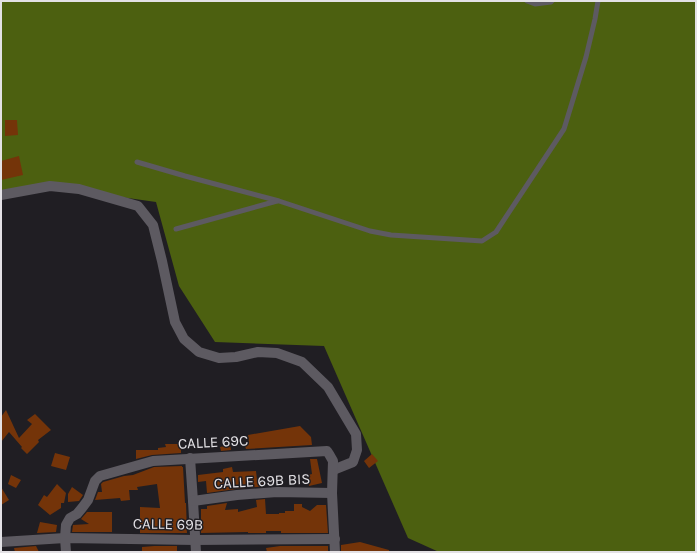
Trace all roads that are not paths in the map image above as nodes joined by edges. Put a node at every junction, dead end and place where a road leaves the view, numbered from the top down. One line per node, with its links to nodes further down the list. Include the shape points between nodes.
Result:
1 (527, 1): 2 (lane, via 535,4)
2 (552, 1)
3 (598, 1): 6 (lane, via 586,57 564,129 500,227 492,235 482,241 391,235 370,231)
4 (137, 162): 6 (lane)
5 (1, 195): 9 (street, via 50,186 79,189 138,206 153,225 175,322 184,339 199,352 219,358 258,352 277,353 302,362 328,387 356,434 357,450 352,462)
6 (279, 201): 7 (lane)
7 (176, 229)
8 (190, 458): 9 (street, CALLE 69C, via 327,451 333,461); 11 (street); 12 (street, CALLE 69C, via 153,461 100,476 94,481 88,500 66,525)
9 (333, 470): 10 (street)
10 (332, 493): 11 (street, CALLE 69B BIS, via 277,492); 13 (street)
11 (194, 500): 14 (street)
12 (65, 538): 14 (street, CALLE 69B); 15 (street, CALLE 69B); 16 (street)
13 (335, 539): 14 (street, CALLE 69B); 18 (street)
14 (195, 540): 17 (street)
15 (1, 542)
16 (66, 552)
17 (196, 552)
18 (335, 552)

